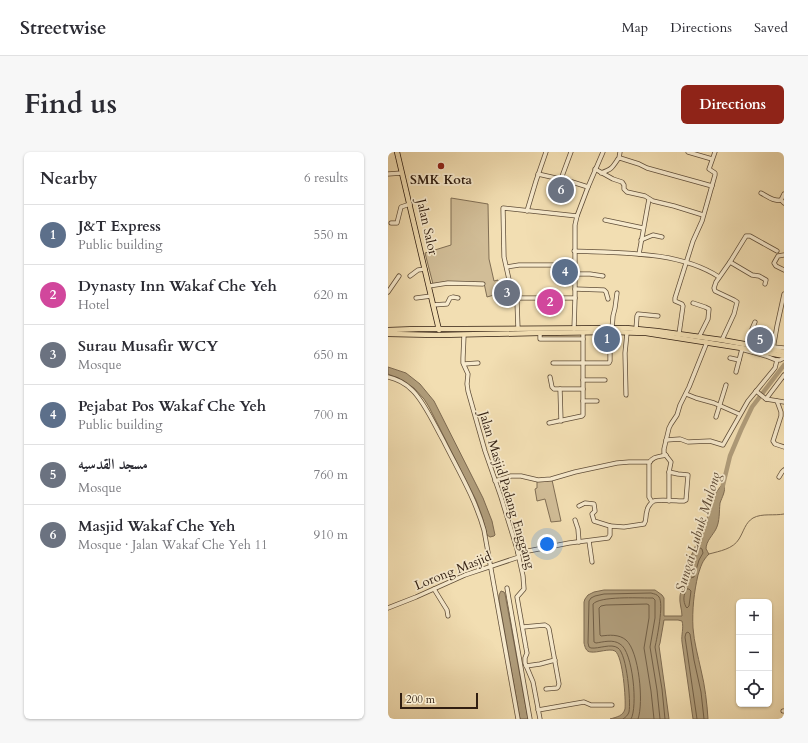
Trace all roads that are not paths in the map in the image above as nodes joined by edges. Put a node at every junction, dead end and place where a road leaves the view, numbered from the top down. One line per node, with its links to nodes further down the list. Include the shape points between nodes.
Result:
1 (397, 152): 12 (main road, Jalan Salor)
2 (546, 152): 14 (street)
3 (571, 152): 15 (street)
4 (603, 152): 10 (street)
5 (620, 152): 8 (street)
6 (688, 152): 9 (street)
7 (715, 152): 9 (street)
8 (619, 158): 11 (street, via 611,169); 16 (street)
9 (712, 159): 16 (street, via 709,170 715,174)
10 (595, 169): 11 (street); 17 (street)
11 (601, 172): 20 (street, via 622,182 625,191)
12 (402, 173): 13 (street); 22 (main road, Jalan Salor)
13 (388, 174)
14 (538, 174): 15 (street); 23 (street)
15 (561, 179): 17 (street)
16 (712, 186): 24 (street)
17 (588, 187): 25 (street)
18 (762, 193): 21 (street)
19 (784, 194): 21 (street)
20 (649, 199): 24 (street); 28 (street)
21 (782, 202)
22 (410, 204): 27 (street, via 401,207 397,223); 39 (main road, Jalan Salor)
23 (527, 210): 25 (street); 38 (street, via 503,208 504,257)
24 (703, 215): 36 (street)
25 (577, 216): 31 (street)
26 (605, 220): 28 (street)
27 (391, 223)
28 (643, 228): 30 (street)
29 (662, 237): 30 (street, via 653,235)
30 (641, 240): 33 (street)
31 (574, 251): 33 (street); 37 (street)
32 (777, 251): 35 (street, via 747,235)
33 (639, 254): 36 (street, via 672,258)
34 (784, 255): 40 (street, via 778,256 774,263)
35 (730, 262): 45 (street); 47 (street, via 766,280)
36 (686, 263): 45 (street, via 710,270); 79 (street, via 675,300 683,306)
37 (575, 265): 38 (street); 41 (street)
38 (507, 267): 56 (street, via 512,293)
39 (425, 269): 43 (street, via 418,270); 48 (main road, Jalan Salor)
40 (784, 270)
41 (575, 274): 44 (street); 49 (street)
42 (399, 276): 50 (street)
43 (410, 276)
44 (603, 276)
45 (719, 277): 85 (street, via 714,285 715,291 737,302)
46 (483, 284): 48 (street, via 448,283)
47 (765, 284)
48 (429, 286): 53 (main road, Jalan Salor)
49 (575, 289): 57 (street); 58 (street, via 604,290)
50 (388, 292)
51 (617, 292): 67 (street)
52 (784, 294): 82 (street)
53 (431, 296): 54 (street); 60 (main road, Jalan Salor)
54 (416, 298)
55 (458, 298): 60 (street, via 450,298 447,304)
56 (516, 298): 57 (street); 65 (street)
57 (575, 298): 66 (street)
58 (608, 299)
59 (693, 303): 81 (street, via 709,309 708,319)
60 (433, 306): 61 (main road, Jalan Salor)
61 (436, 316): 64 (main road, via 433,325); 70 (main road, Jalan Salor); 71 (main road, via 444,327)
62 (658, 316): 68 (street, via 638,314)
63 (755, 322): 82 (street, via 753,331)
64 (418, 329): 69 (main road); 70 (main road)
65 (518, 329): 66 (main road); 71 (main road)
66 (574, 329): 67 (main road)
67 (612, 329): 68 (main road)
68 (636, 329): 79 (main road)
69 (388, 330)
70 (439, 330): 71 (main road); 77 (main road, via 434,333); 78 (main road)
71 (463, 330)
72 (627, 332): 75 (main road); 86 (main road); 108 (street)
73 (540, 333): 74 (main road); 78 (main road); 83 (street, via 540,339)
74 (553, 333): 75 (main road); 83 (street)
75 (583, 333): 84 (street)
76 (388, 334): 77 (main road)
77 (404, 334): 80 (main road)
78 (489, 334): 80 (main road)
79 (679, 334): 81 (main road)
80 (464, 335): 97 (street, Jalan Masjid Padang Enggang)
81 (699, 337): 85 (main road)
82 (774, 337): 88 (street)
83 (553, 339): 84 (street)
84 (583, 339): 96 (street)
85 (722, 340): 88 (main road)
86 (707, 342): 87 (main road); 109 (street)
87 (736, 347): 89 (street); 91 (main road)
88 (773, 348): 91 (main road)
89 (742, 350): 91 (street, via 766,356); 93 (street)
90 (608, 351): 96 (street, via 609,363)
91 (782, 354): 107 (street)
92 (730, 358): 93 (street)
93 (739, 360): 98 (street)
94 (478, 362): 97 (street)
95 (552, 363): 96 (street)
96 (583, 363): 102 (street)
97 (464, 364): 127 (street, Jalan Masjid Padang Enggang, via 468,374 467,387 472,406)
98 (736, 372)
99 (784, 375): 110 (street)
100 (388, 377): 137 (street, via 412,390 430,415 480,516)
101 (550, 377): 105 (street, via 552,387)
102 (583, 380): 103 (street); 106 (street)
103 (605, 380)
104 (726, 385): 115 (street)
105 (560, 389): 106 (street); 118 (street)
106 (583, 389): 111 (street)
107 (757, 392): 110 (street); 116 (street)
108 (626, 394)
109 (686, 394): 115 (street); 120 (street)
110 (765, 399): 113 (street)
111 (584, 401): 112 (street); 118 (street, via 583,416)
112 (597, 401)
113 (777, 401): 114 (street); 121 (street, via 781,416 773,442)
114 (784, 402)
115 (719, 406): 116 (street); 117 (street)
116 (739, 414): 120 (street, via 722,445 710,441)
117 (716, 417)
118 (560, 421): 119 (street)
119 (549, 423)
120 (666, 440): 122 (street)
121 (784, 447)
122 (666, 455): 123 (street, via 654,458); 125 (street, via 671,462)
123 (650, 462): 127 (street, via 617,463 551,479 511,476); 129 (street, via 649,497)
124 (784, 470): 126 (street)
125 (669, 472): 128 (street); 128 (street, via 688,475 686,500)
126 (779, 477)
127 (495, 481): 135 (street, Jalan Masjid Padang Enggang)
128 (669, 501): 129 (street)
129 (652, 502): 132 (street, via 647,509 644,524)
130 (579, 506): 132 (street, via 585,503 594,504 594,521)
131 (575, 520): 134 (street)
132 (610, 526): 133 (street, Lorong Masjid, via 609,537)
133 (589, 541): 134 (street, Lorong Masjid); 136 (street)
134 (579, 542): 135 (street, Lorong Masjid)
135 (518, 555): 137 (street, Lorong Masjid); 142 (street, Jalan Masjid Padang Enggang, via 524,589 517,597)
136 (592, 562)
137 (490, 566): 139 (street, Lorong Masjid); 148 (street)
138 (507, 588): 149 (street)
139 (434, 589): 140 (street, Lorong Masjid); 141 (street)
140 (388, 608)
141 (448, 616)
142 (523, 627): 143 (street, via 548,627); 144 (street, Jalan Masjid Padang Enggang, via 527,651 524,658)
143 (554, 660): 144 (street); 145 (street, via 559,686)
144 (526, 666): 147 (street, Jalan Masjid Padang Enggang, via 532,679)
145 (546, 688)
146 (612, 705): 147 (street, via 591,705 584,702)
147 (538, 710): 150 (street, Jalan Masjid Padang Enggang)
148 (518, 719)
149 (530, 719)
150 (540, 719)

